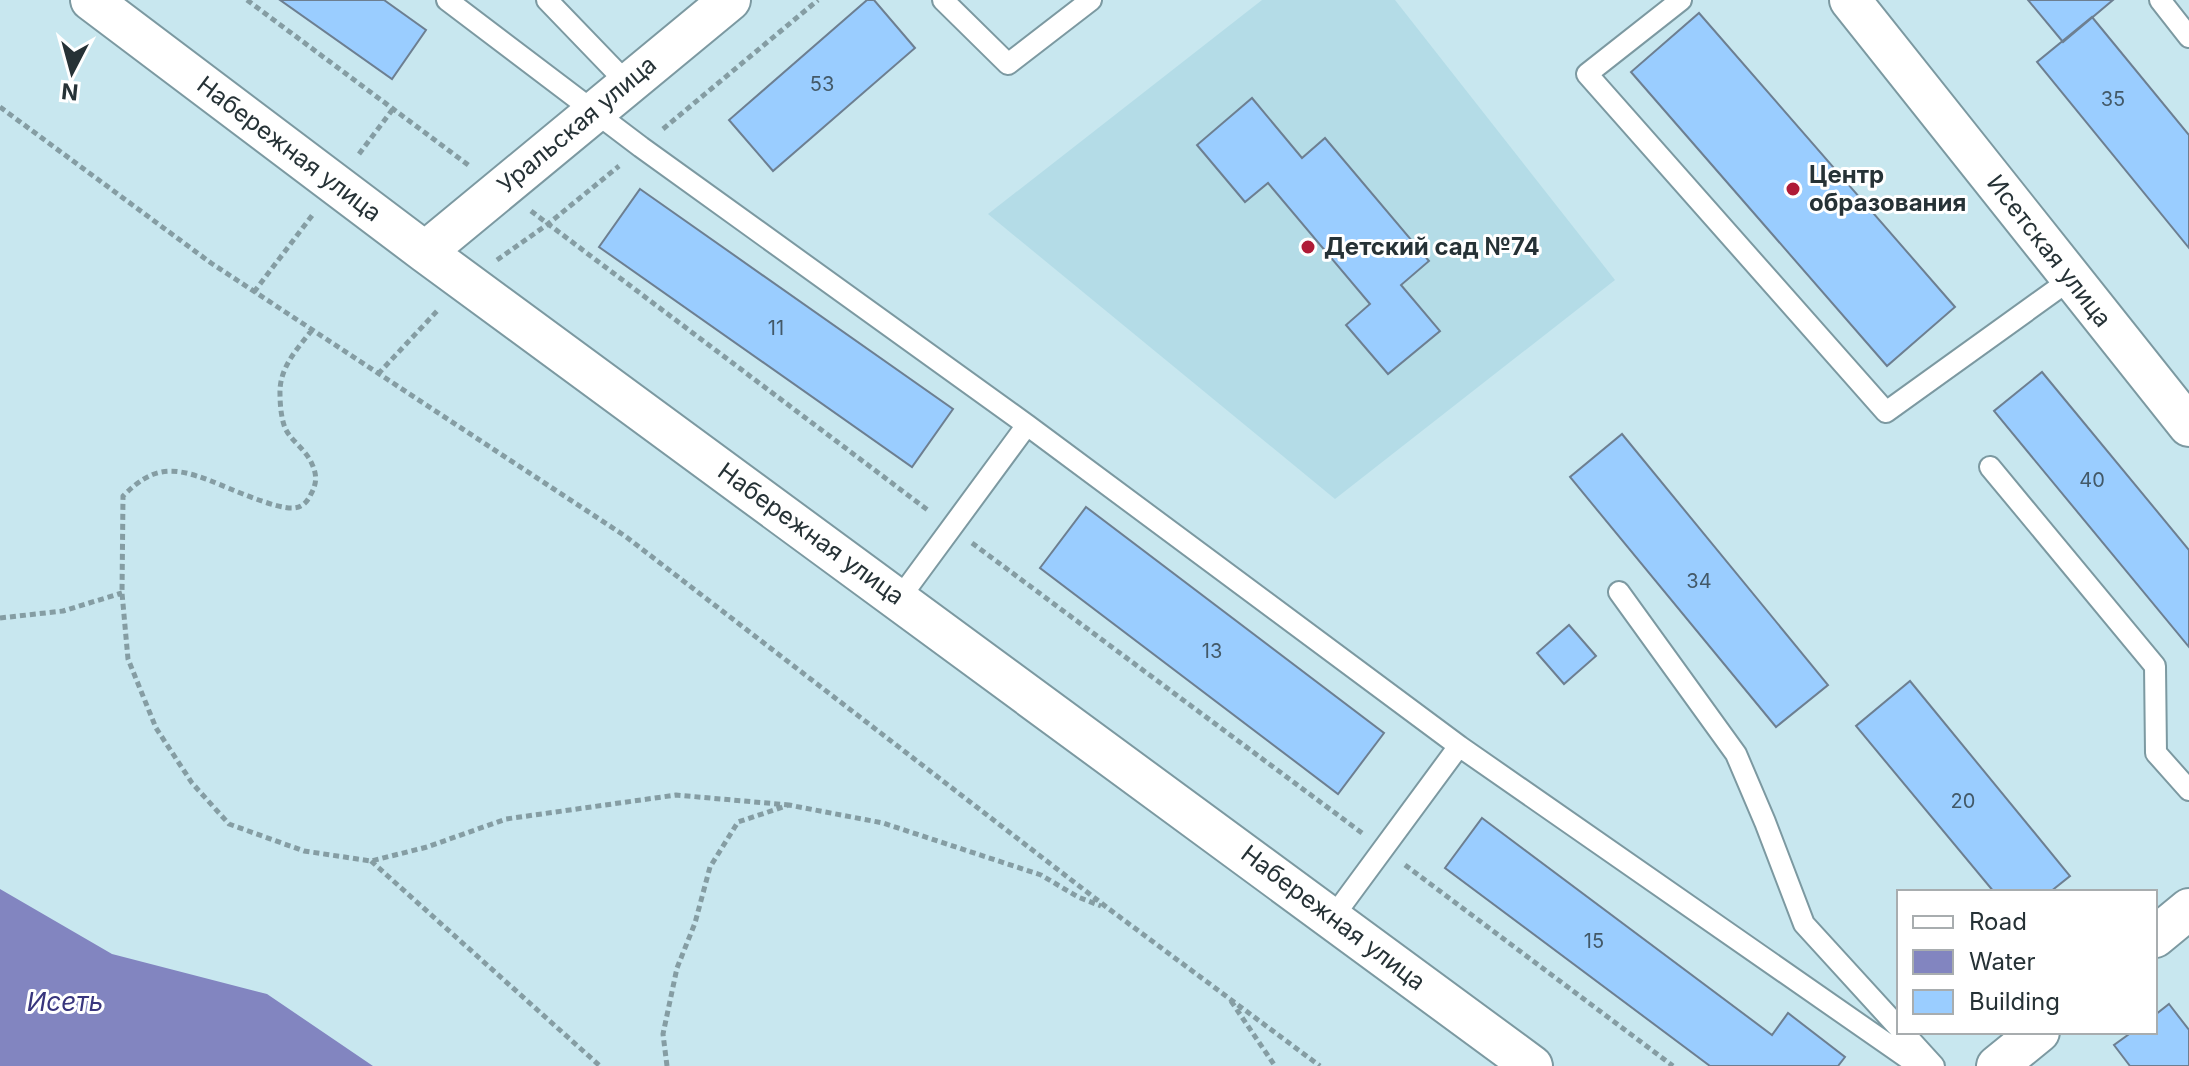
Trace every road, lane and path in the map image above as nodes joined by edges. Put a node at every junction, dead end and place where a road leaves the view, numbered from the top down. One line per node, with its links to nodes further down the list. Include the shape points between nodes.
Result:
1 (91, 0): 17 (street, Набережная улица)
2 (447, 0): 15 (lane)
3 (547, 0): 12 (lane)
4 (730, 0): 12 (street, Уральская улица)
5 (818, 0): 16 (path)
6 (943, 0): 7 (lane, via 1008,64)
7 (1091, 0)
8 (1681, 0): 19 (lane, via 1587,74 1886,412)
9 (1850, 0): 19 (street, Исетская улица)
10 (2160, 0): 11 (lane)
11 (2189, 37)
12 (627, 83): 15 (street, Уральская улица)
13 (0, 107): 21 (path)
14 (393, 109): 17 (path)
15 (594, 110): 16 (lane); 18 (street, Уральская улица)
16 (641, 147): 20 (path, via 548,224); 24 (lane)
17 (336, 184): 18 (street, Набережная улица); 21 (path)
18 (425, 252): 20 (street, Набережная улица)
19 (2071, 279): 25 (street, Исетская улица)
20 (465, 281): 23 (path); 29 (street, Набережная улица)
21 (254, 292): 22 (path)
22 (312, 330): 23 (path); 28 (path, via 291,356 279,396 284,427 317,477 312,493 294,508 195,475 159,470 139,480 123,496)
23 (378, 374): 35 (path, via 625,536)
24 (1027, 425): 29 (lane); 31 (lane)
25 (2189, 426)
26 (1990, 467): 32 (lane, via 2155,666 2156,753)
27 (1619, 592): 40 (lane, via 1736,754 1804,924)
28 (122, 593): 30 (path, via 63,611); 34 (path, via 128,659 156,728 192,783 229,824 304,851)
29 (899, 599): 37 (street, Набережная улица)
30 (0, 618)
31 (1459, 746): 37 (lane); 48 (lane)
32 (2189, 790)
33 (789, 805): 34 (path, via 660,797 506,819); 35 (path, via 883,823 1041,875); 44 (path, via 738,822 710,867 677,968 663,1034)
34 (371, 861): 43 (path)
35 (1109, 909): 39 (path)
36 (2189, 909): 38 (street)
37 (1333, 917): 47 (street, Набережная улица)
38 (2157, 935)
39 (1227, 996): 45 (path); 46 (path)
40 (1897, 1026)
41 (1905, 1034): 49 (lane)
42 (2037, 1034): 50 (street)
43 (600, 1066)
44 (667, 1066)
45 (1275, 1066)
46 (1320, 1066)
47 (1532, 1066)
48 (1919, 1066)
49 (1934, 1066)
50 (1997, 1066)

